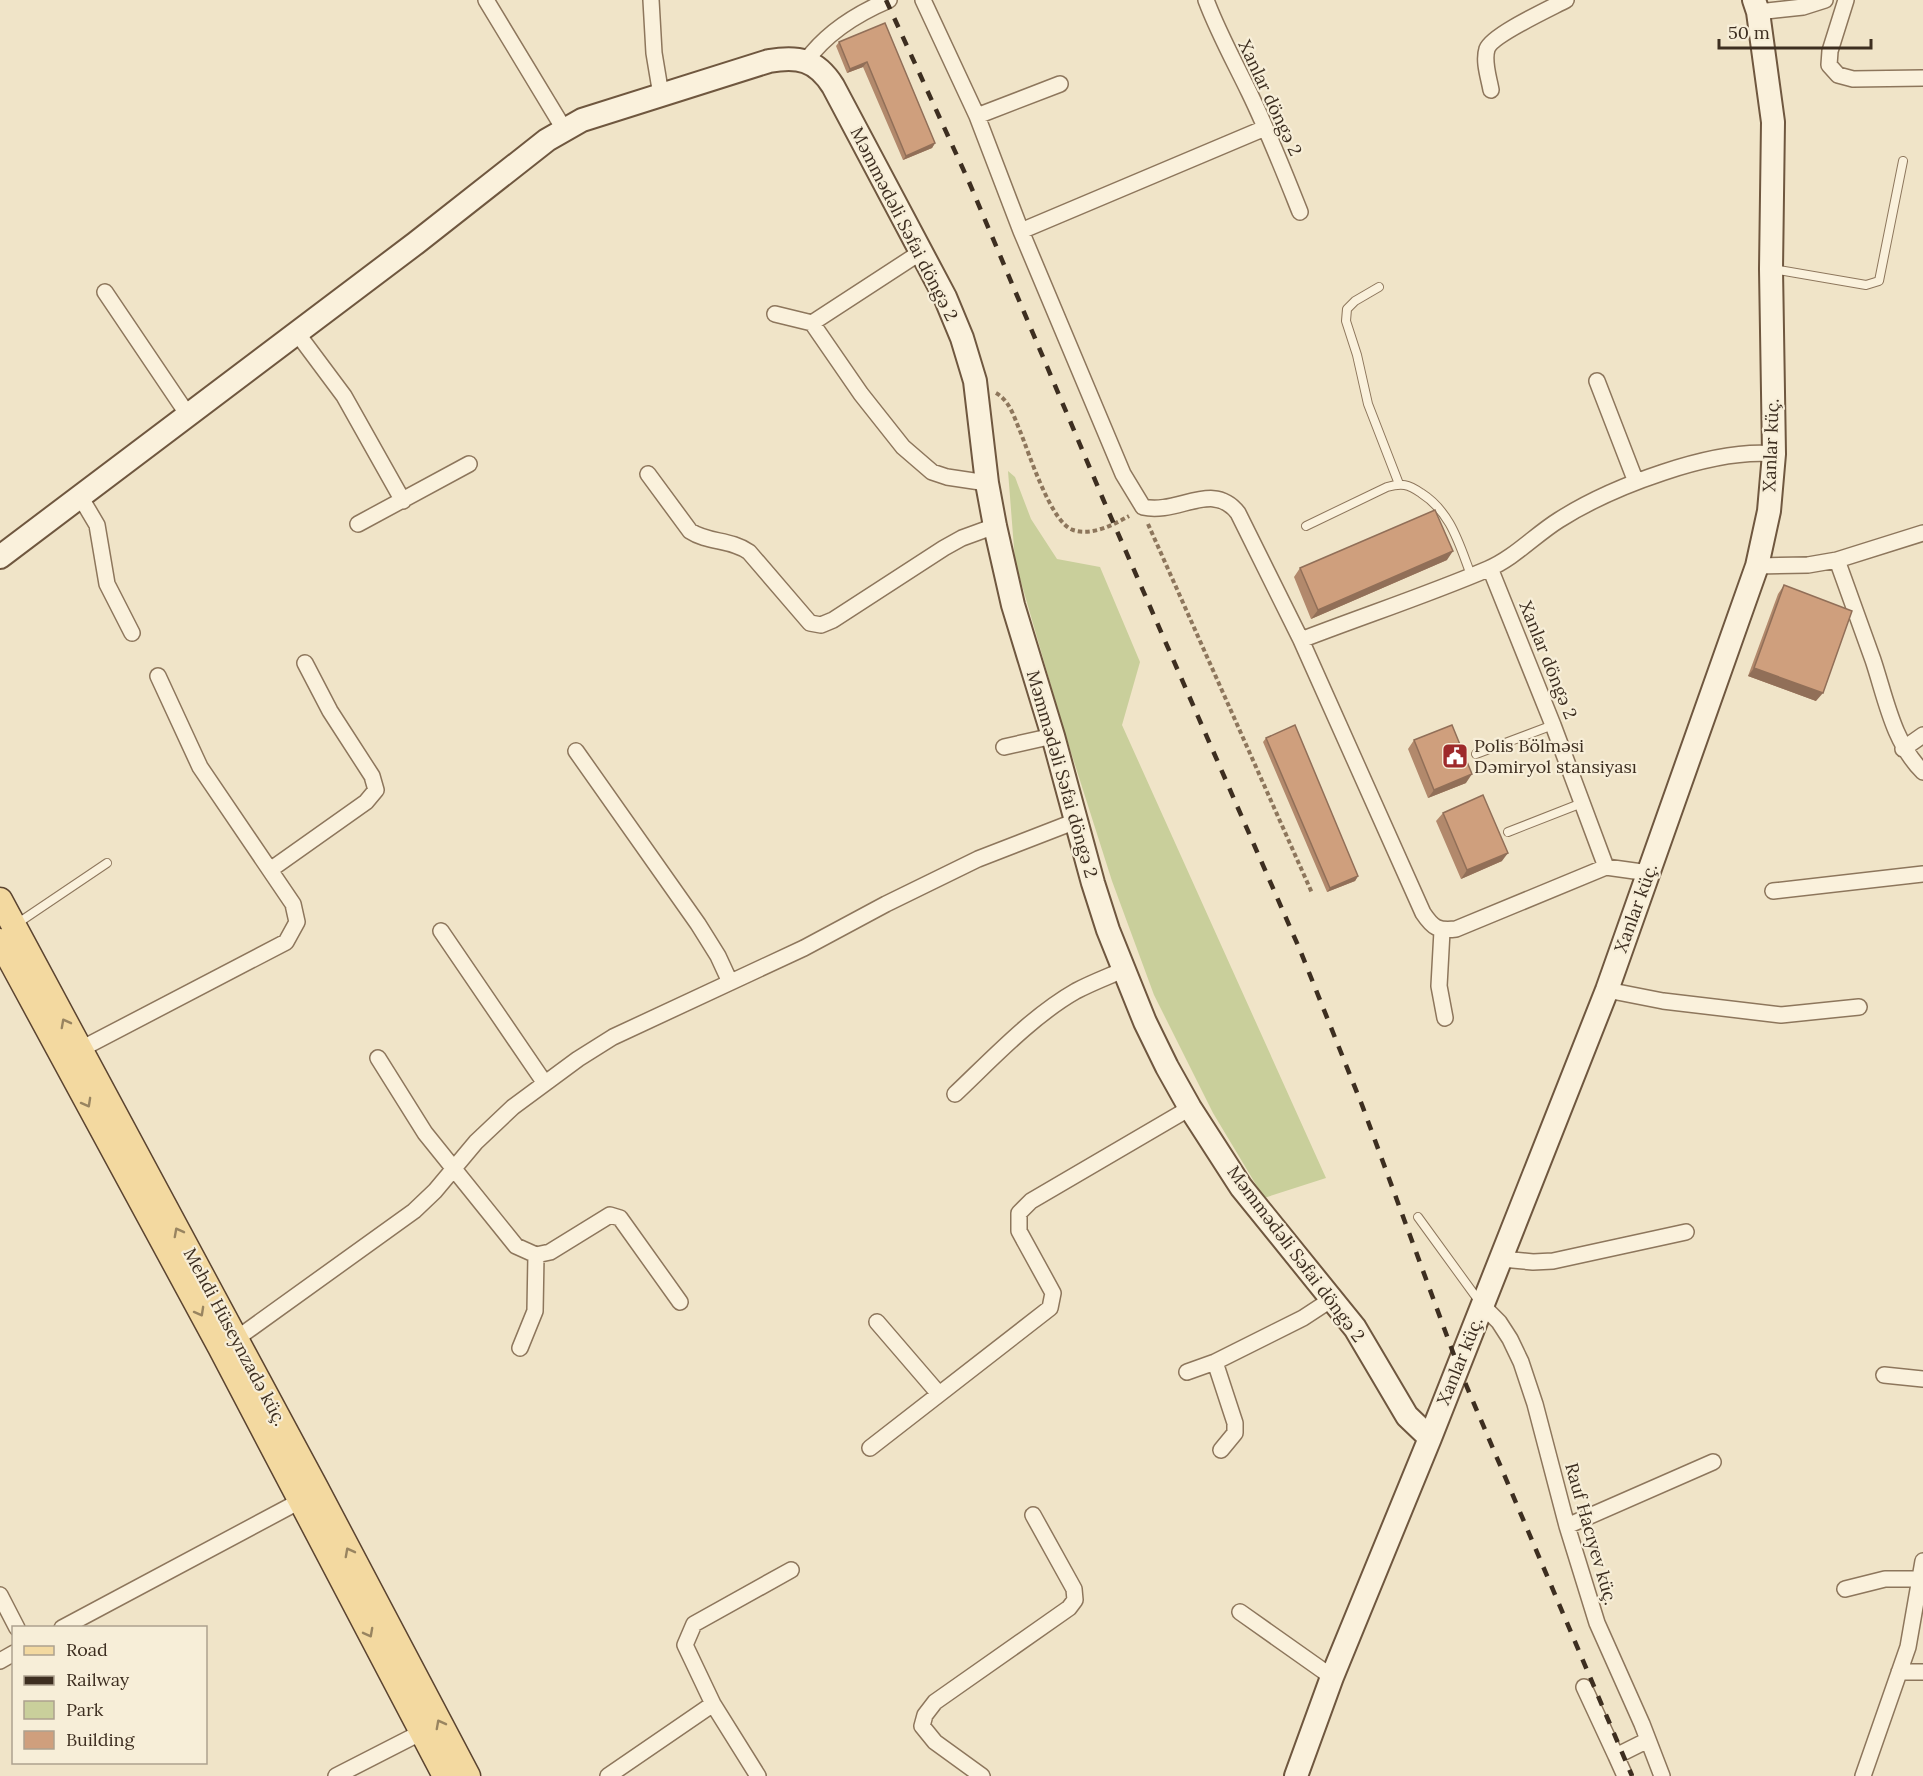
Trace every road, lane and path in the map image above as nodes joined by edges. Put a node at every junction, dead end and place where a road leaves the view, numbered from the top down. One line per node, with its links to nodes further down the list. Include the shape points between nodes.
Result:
1 (486, 0): 17 (street)
2 (651, 0): 14 (street)
3 (889, 0): 10 (street, via 830,33)
4 (923, 0): 15 (street)
5 (1206, 0): 16 (street, Xanlar döngə 2)
6 (1566, 0): 13 (street, via 1497,37 1487,48)
7 (1825, 0): 9 (street, via 1803,7)
8 (1846, 0): 11 (street, via 1829,65 1838,75 1853,79)
9 (1756, 6): 22 (street, Xanlar küç., via 1773,122)
10 (806, 61): 14 (street, via 769,61); 21 (street, Məmmədəli Səfai döngə 2, via 826,74)
11 (1923, 78)
12 (1060, 84): 15 (street)
13 (1491, 90)
14 (661, 95): 17 (street)
15 (977, 116): 20 (street)
16 (1265, 128): 19 (street, Xanlar döngə 2); 20 (street)
17 (564, 129): 27 (street)
18 (1903, 161): 22 (lane, via 1879,281 1866,285)
19 (1300, 212)
20 (1021, 231): 39 (street, via 1123,474)
21 (921, 252): 26 (street); 28 (street, Məmmədəli Səfai döngə 2, via 945,297)
22 (1772, 269): 31 (street, Xanlar küç.)
23 (1379, 288): 36 (lane, via 1354,301 1347,309 1346,321 1368,404)
24 (105, 292): 30 (street)
25 (775, 314): 26 (street)
26 (812, 323): 35 (street, via 903,447 932,472)
27 (297, 333): 30 (street); 38 (street, via 344,396)
28 (975, 381): 35 (street, Məmmədəli Səfai döngə 2); 39 (path, via 999,395 1011,408 1052,510 1063,524 1090,532 1108,527)
29 (1597, 381): 34 (street)
30 (188, 415): 37 (street)
31 (1773, 454): 34 (street, via 1754,452 1722,457); 46 (street, Xanlar küç., via 1769,511)
32 (469, 464): 38 (street)
33 (648, 474): 42 (street, via 690,531 699,537 740,545 810,622 821,625 944,548)
34 (1636, 482): 47 (street, via 1581,507)
35 (987, 483): 42 (street, Məmmədəli Səfai döngə 2)
36 (1398, 484): 41 (lane); 48 (lane, via 1408,484 1435,501 1450,521)
37 (81, 498): 44 (street); 49 (street, via 97,525 107,584)
38 (403, 501): 40 (street)
39 (1143, 507): 50 (street, via 1164,509 1207,498 1220,498 1231,504); 70 (path)
40 (358, 524)
41 (1306, 525)
42 (995, 526): 55 (street, Məmmədəli Səfai döngə 2, via 1013,605)
43 (1923, 533): 45 (street)
44 (0, 557)
45 (1836, 560): 46 (street); 57 (street)
46 (1757, 566): 67 (street, Xanlar küç.)
47 (1490, 568): 48 (street); 53 (street, Xanlar döngə 2)
48 (1471, 575): 50 (street)
49 (132, 633)
50 (1301, 640): 73 (street, via 1423,914)
51 (305, 663): 66 (street, via 372,776 376,790 366,802)
52 (158, 676): 66 (street, via 200,766)
53 (1553, 725): 59 (lane); 61 (street, Xanlar döngə 2)
54 (1923, 735): 57 (street)
55 (1053, 736): 56 (street); 62 (street, Məmmədəli Səfai döngə 2)
56 (1004, 747)
57 (1903, 748): 60 (street)
58 (576, 751): 76 (street, via 698,924)
59 (1476, 754)
60 (1923, 772)
61 (1582, 803): 63 (lane); 65 (street, Xanlar döngə 2)
62 (1076, 821): 75 (street, Məmmədəli Səfai döngə 2); 76 (street, via 978,859)
63 (1508, 832)
64 (107, 863): 74 (lane)
65 (1606, 867): 67 (street); 73 (street, via 1456,929)
66 (270, 870): 80 (street, via 293,904 297,922 286,942)
67 (1649, 873): 77 (street, Xanlar küç.)
68 (1923, 874): 69 (street)
69 (1773, 891)
70 (1312, 893)
71 (0, 900): 74 (main road, Mehdi Hüseynzadə küç.)
72 (441, 931): 82 (street)
73 (1442, 931): 79 (street, via 1439,986)
74 (7, 933): 80 (main road, Mehdi Hüseynzadə küç., one-way to 74); 105 (main road, Mehdi Hüseynzadə küç., one-way to 105)
75 (1124, 970): 83 (street, via 1075,992 1049,1010); 84 (street, Məmmədəli Səfai döngə 2, via 1167,1067)
76 (729, 982): 82 (street, via 613,1037)
77 (1607, 990): 78 (street, via 1781,1015); 89 (street, Xanlar küç.)
78 (1859, 1007)
79 (1445, 1018)
80 (79, 1050): 94 (main road, Mehdi Hüseynzadə küç., one-way to 80)
81 (378, 1058): 85 (street, via 425,1133)
82 (544, 1083): 85 (street, via 513,1107)
83 (955, 1094)
84 (1190, 1108): 90 (street, Məmmədəli Səfai döngə 2, via 1241,1187); 100 (street, via 1031,1201 1019,1213 1019,1231 1053,1293 1050,1308)
85 (453, 1169): 88 (street, via 516,1246); 94 (street, via 414,1211)
86 (1418, 1217): 92 (lane)
87 (1686, 1232): 89 (street, via 1553,1261)
88 (536, 1256): 91 (street, via 610,1215 620,1218); 95 (street, via 535,1311)
89 (1502, 1258): 92 (street, Xanlar küç.)
90 (1332, 1299): 96 (street); 101 (street, Məmmədəli Səfai döngə 2, via 1355,1328 1407,1416)
91 (680, 1302)
92 (1483, 1306): 101 (street, Xanlar küç.); 107 (street, Rauf Hacıyev küç., via 1499,1322 1521,1362)
93 (877, 1322): 100 (street)
94 (236, 1339): 126 (main road, Mehdi Hüseynzadə küç., one-way to 94)
95 (520, 1348)
96 (1215, 1362): 97 (street); 103 (street, via 1235,1423 1235,1433)
97 (1187, 1372)
98 (1884, 1376): 99 (street)
99 (1923, 1378)
100 (939, 1394): 102 (street)
101 (1430, 1438): 118 (street, Xanlar küç.)
102 (870, 1448)
103 (1221, 1450)
104 (1713, 1462): 107 (street)
105 (300, 1501): 115 (street); 121 (main road, Mehdi Hüseynzadə küç., one-way to 121)
106 (1033, 1515): 129 (street, via 1074,1589 1075,1599 1069,1608 935,1702 922,1726 935,1742)
107 (1568, 1526): 122 (street, Rauf Hacıyev küç., via 1597,1623)
108 (1923, 1561): 110 (street)
109 (790, 1570): 120 (street, via 694,1624 685,1646)
110 (1919, 1579): 111 (street, via 1885,1579); 116 (street, via 1908,1647)
111 (1845, 1588)
112 (0, 1595): 114 (street)
113 (1240, 1612): 118 (street)
114 (16, 1626)
115 (66, 1626)
116 (1899, 1672): 117 (street); 133 (street)
117 (1923, 1672)
118 (1332, 1677): 130 (street, Xanlar küç.)
119 (1584, 1687): 123 (street)
120 (713, 1704): 127 (street); 128 (street)
121 (422, 1732): 124 (street); 125 (main road, Mehdi Hüseynzadə küç.)
122 (1648, 1740): 123 (street); 132 (street, Rauf Hacıyev küç.)
123 (1616, 1756): 131 (street)
124 (336, 1776)
125 (445, 1776)
126 (468, 1776)
127 (608, 1776)
128 (758, 1776)
129 (982, 1776)
130 (1296, 1776)
131 (1625, 1776)
132 (1662, 1776)
133 (1863, 1776)

